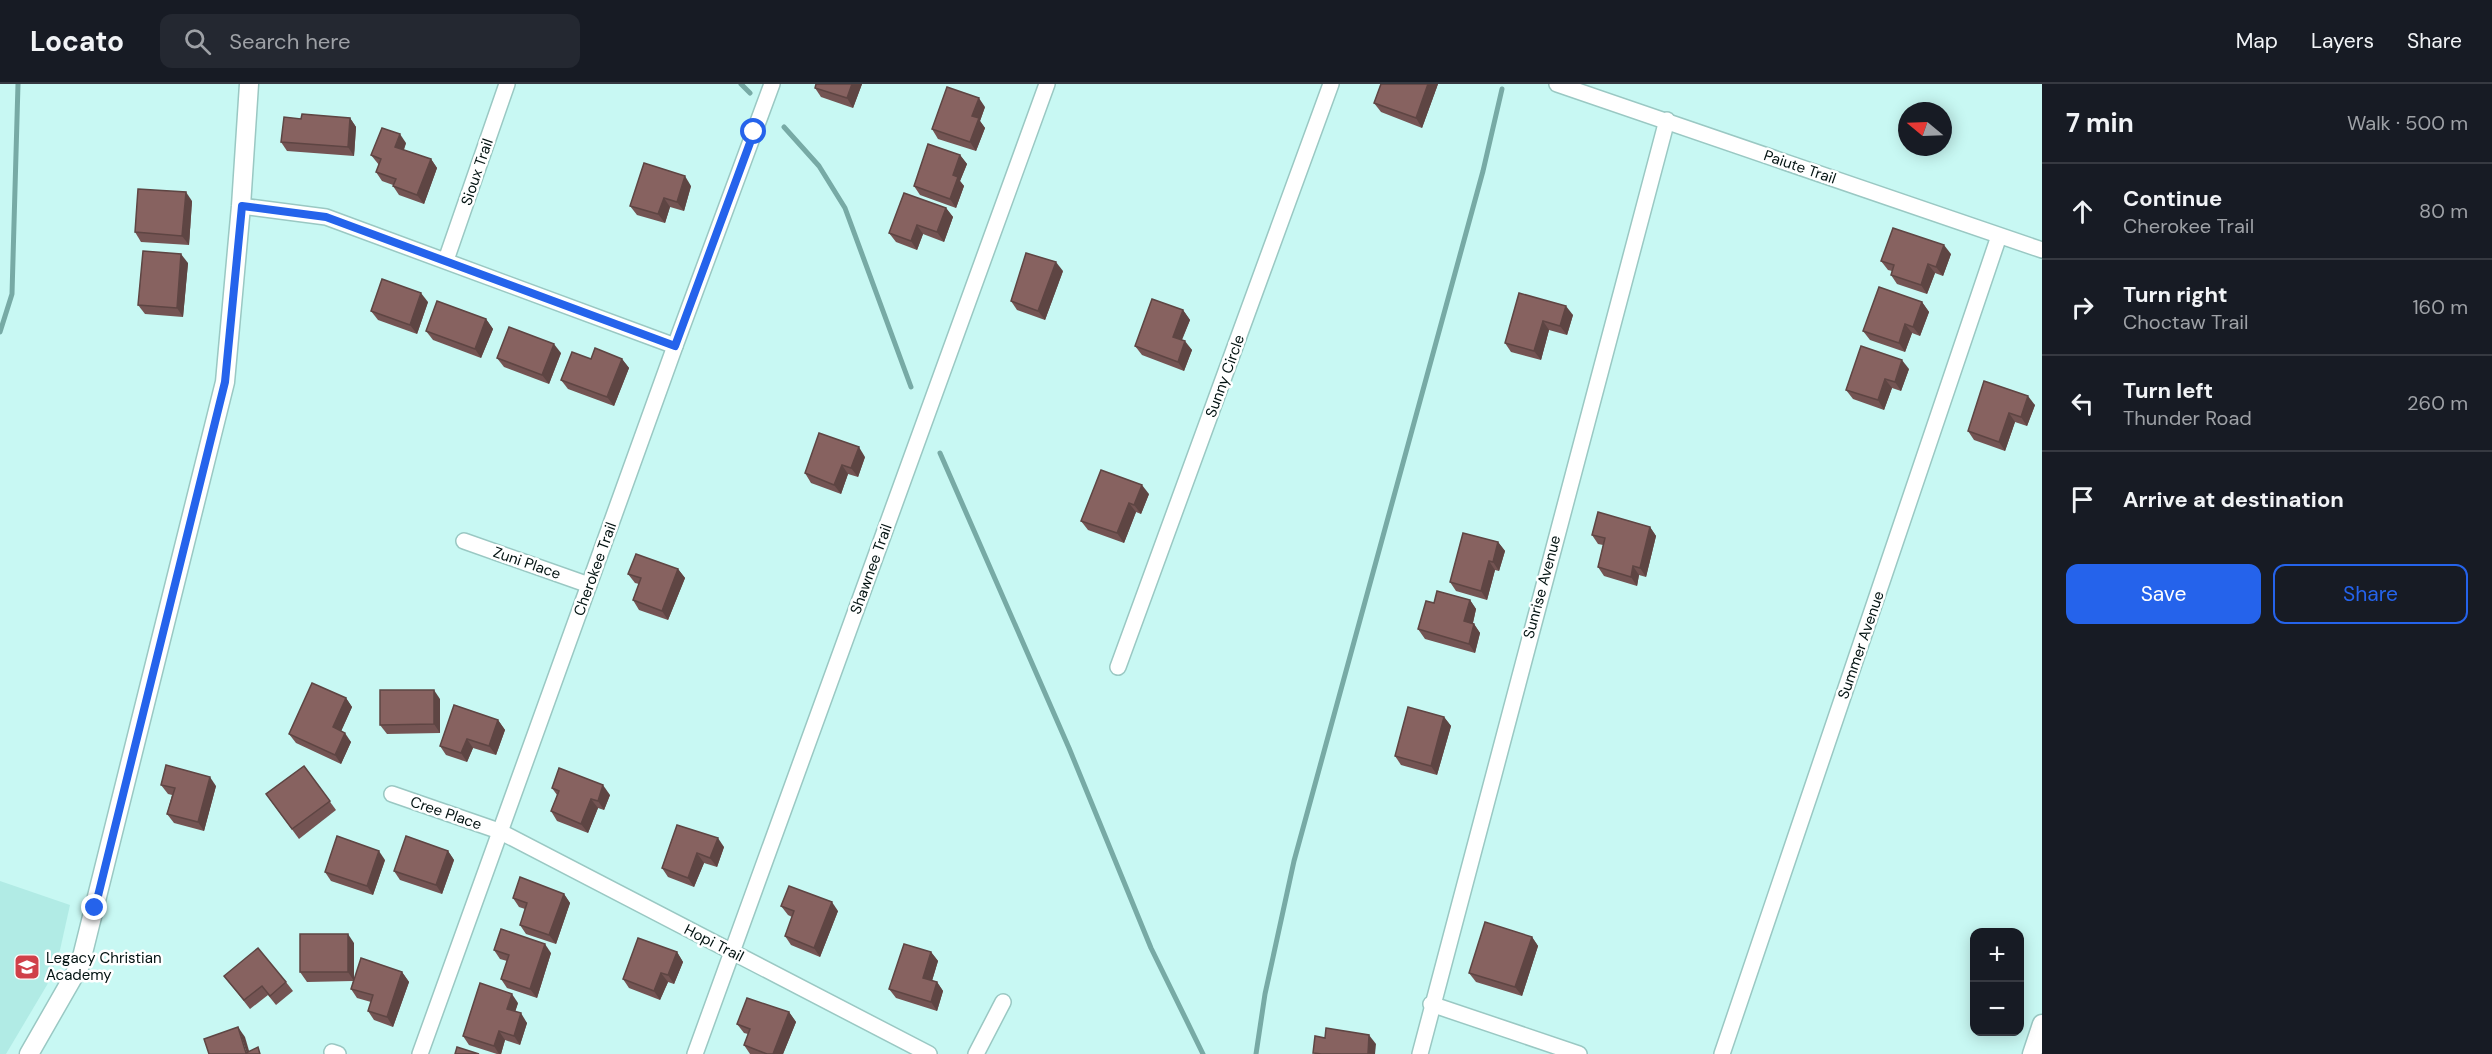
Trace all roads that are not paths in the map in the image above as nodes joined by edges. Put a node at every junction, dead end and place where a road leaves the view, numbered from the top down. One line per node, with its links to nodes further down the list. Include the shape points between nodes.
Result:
1 (249, 84): 8 (street)
2 (507, 84): 11 (street, Sioux Trail)
3 (772, 84): 12 (street, Cherokee Trail)
4 (1047, 84): 18 (street, Shawnee Trail)
5 (1331, 84): 15 (street, Sunny Circle)
6 (1557, 84): 7 (street, Paiute Trail)
7 (1666, 120): 9 (street, Paiute Trail); 20 (street, Sunrise Avenue)
8 (242, 206): 11 (street, via 326,217); 22 (street, via 225,382 95,908 80,965)
9 (1999, 236): 10 (street, Paiute Trail); 29 (street, Summer Avenue)
10 (2042, 250)
11 (446, 260): 12 (street)
12 (675, 346): 14 (street, Cherokee Trail)
13 (464, 541): 14 (street, Zuni Place)
14 (589, 585): 17 (street, Cherokee Trail)
15 (1118, 667)
16 (392, 794): 17 (street, Cree Place)
17 (499, 831): 18 (street, Hopi Trail); 23 (street, Cherokee Trail)
18 (733, 952): 24 (street, Shawnee Trail); 25 (street, Hopi Trail)
19 (1003, 1002): 26 (street)
20 (1431, 1004): 27 (street, Sunrise Avenue); 28 (street)
21 (2042, 1024): 30 (street)
22 (29, 1054)
23 (420, 1054)
24 (695, 1054)
25 (929, 1054)
26 (976, 1054)
27 (1420, 1054)
28 (1579, 1054)
29 (1722, 1054)
30 (2032, 1054)

